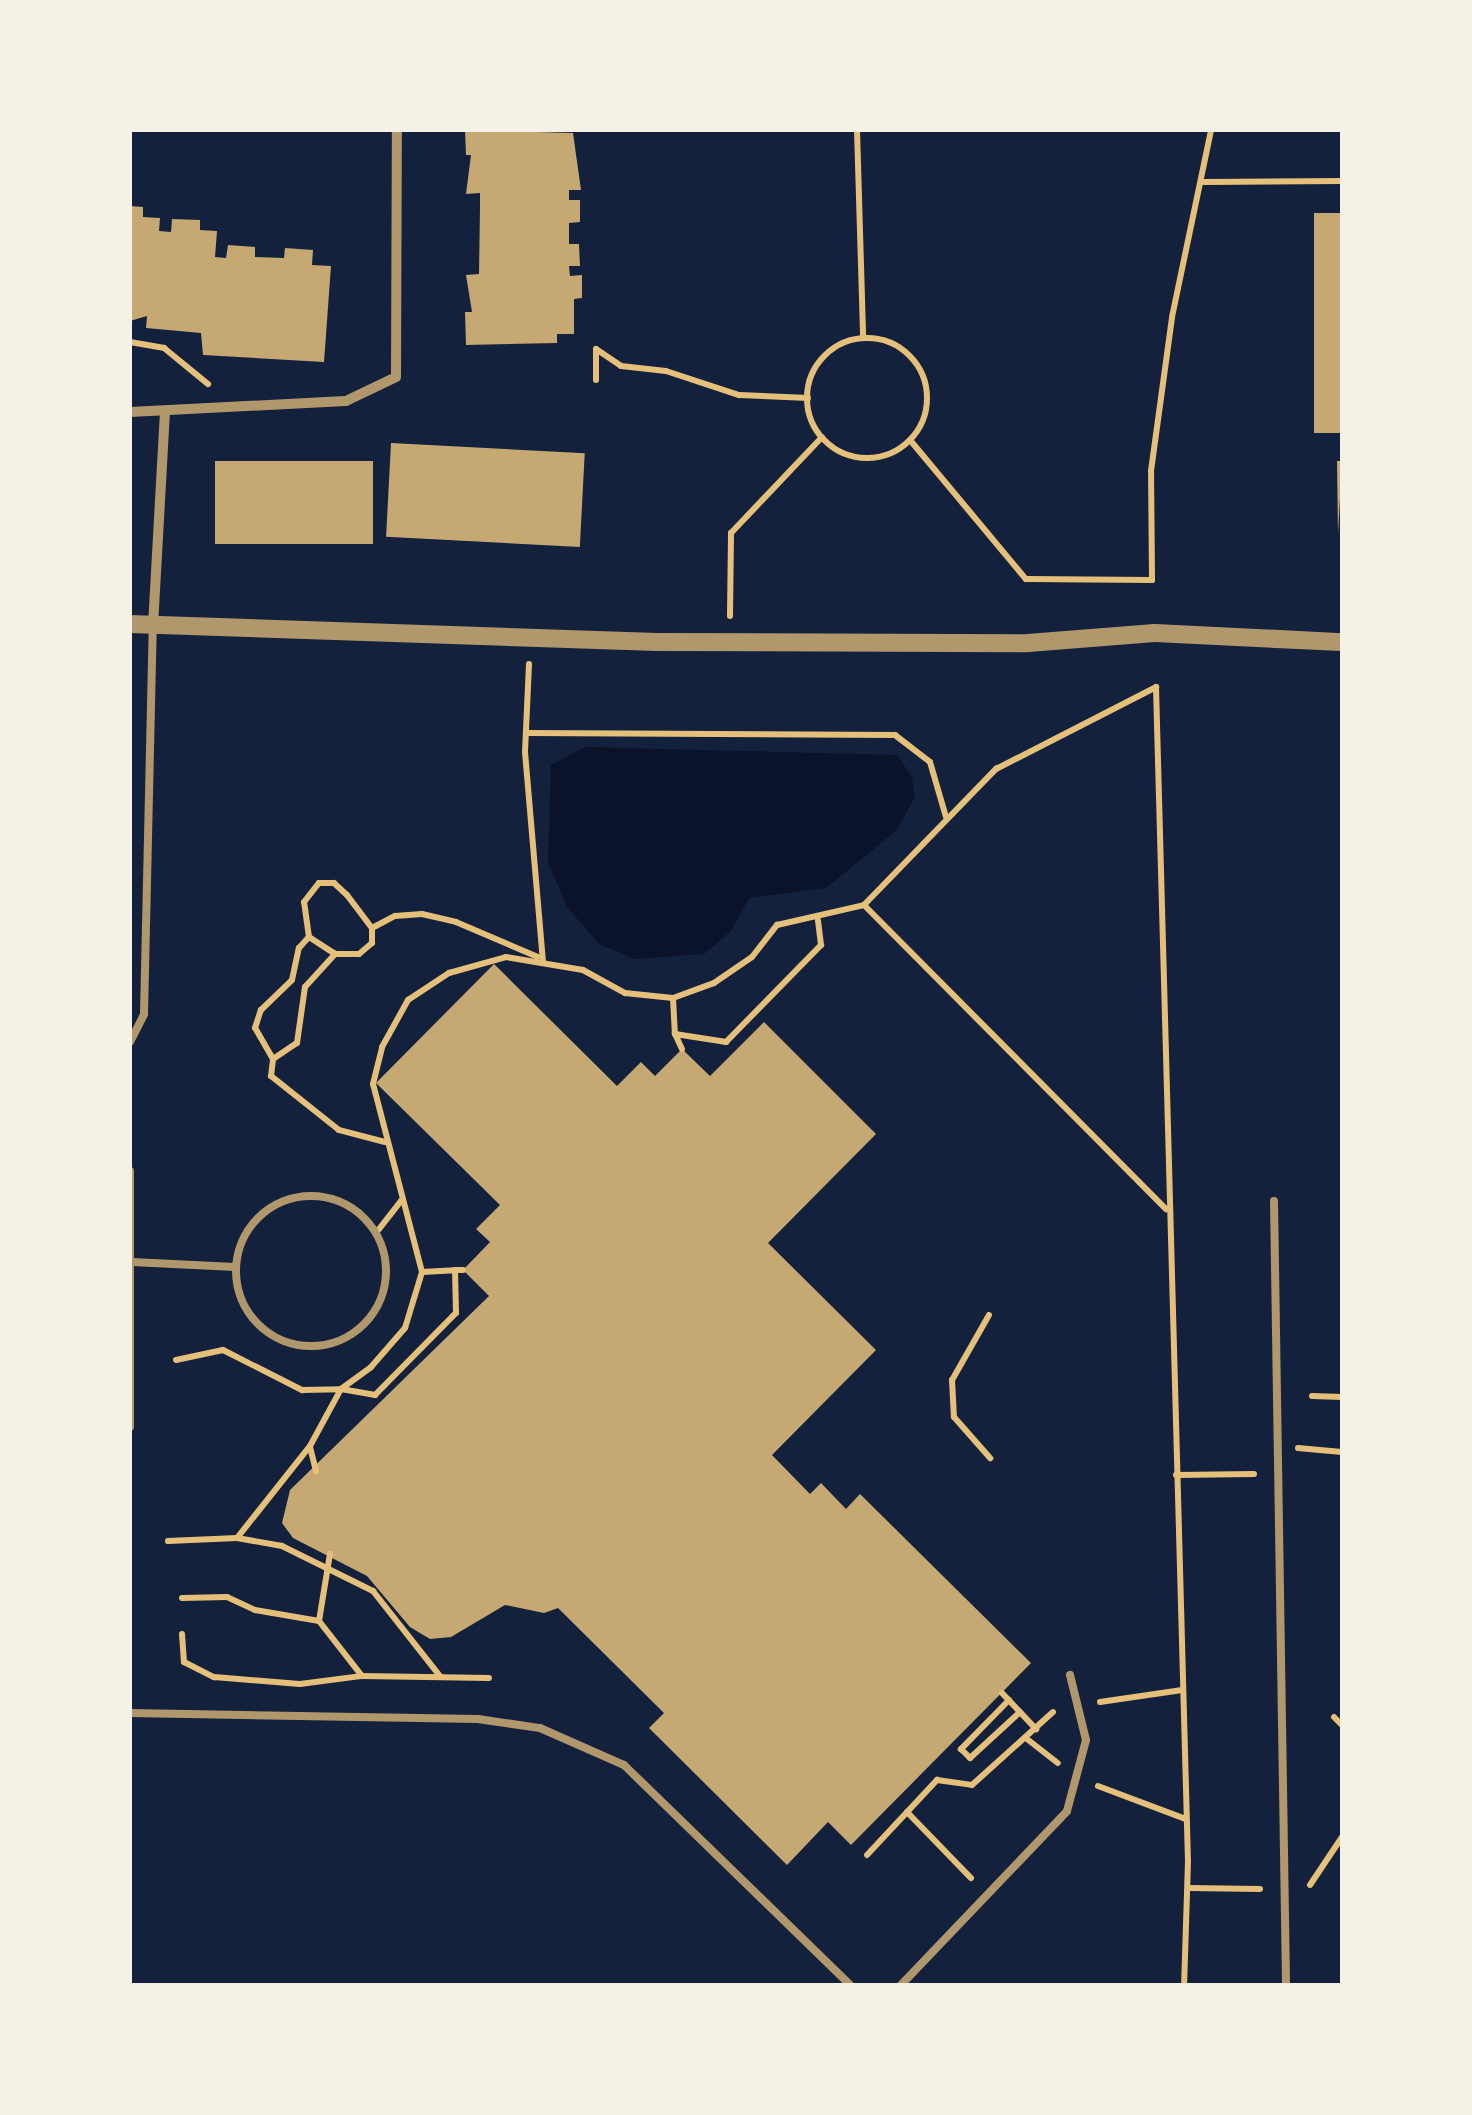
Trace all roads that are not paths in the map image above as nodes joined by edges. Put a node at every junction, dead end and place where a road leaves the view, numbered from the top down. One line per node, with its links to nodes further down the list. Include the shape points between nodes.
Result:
1 (396, 130): 3 (street, via 396,377 346,401)
2 (130, 412): 3 (street)
3 (165, 414): 5 (street)
4 (130, 624): 5 (street)
5 (154, 626): 6 (street, via 729,642 1028,643 1155,633); 7 (lane, via 144,1014)
6 (1342, 642)
7 (130, 1042)
8 (130, 1171): 10 (lane)
9 (1274, 1201): 17 (lane)
10 (132, 1262): 11 (lane); 12 (lane)
11 (235, 1266): 11 (lane, via 253,1222 293,1198 340,1202 376,1233 386,1280 380,1302 355,1332 318,1347 292,1346 258,1326 238,1293)
12 (130, 1427)
13 (1070, 1675): 16 (lane, via 1086,1740 1066,1810)
14 (130, 1713): 15 (lane, via 478,1720 540,1728 624,1765)
15 (850, 1985)
16 (901, 1985)
17 (1286, 1985)

